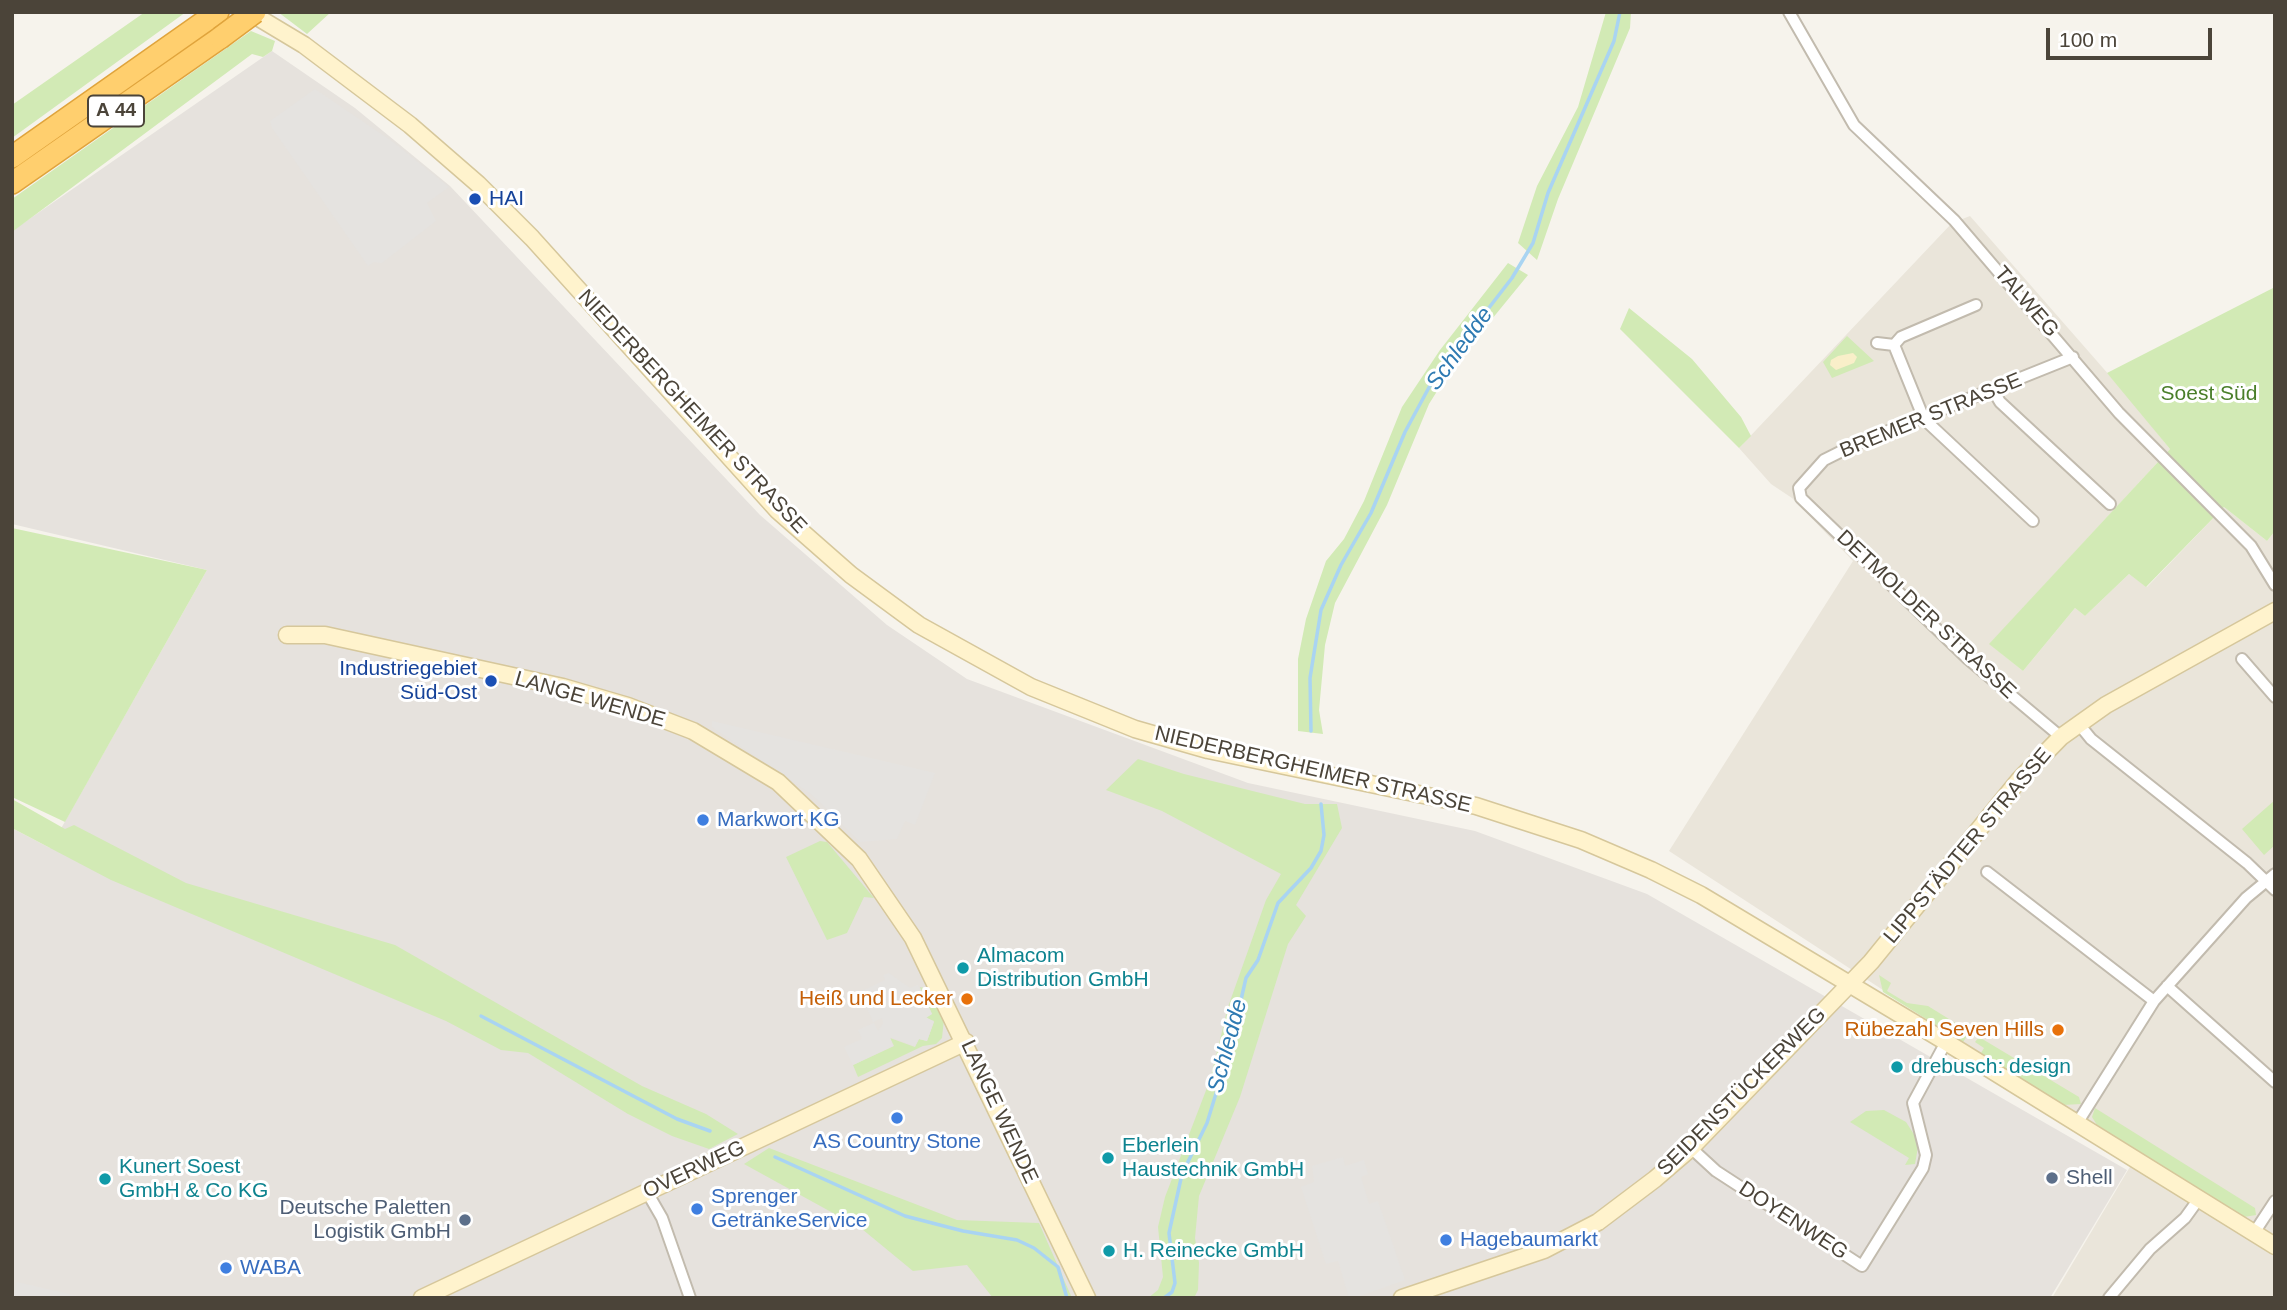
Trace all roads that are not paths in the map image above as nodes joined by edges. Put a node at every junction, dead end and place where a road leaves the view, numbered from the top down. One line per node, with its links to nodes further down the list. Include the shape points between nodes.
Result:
1 (218, 12): 5 (highway, A 44)
2 (249, 12): 26 (main road, NIEDERBERGHEIMER STRASSE, via 304,45 410,125 478,184 777,510 851,575 919,625 1031,687 1135,729 1208,750 1476,806 1581,840 1701,895)
3 (255, 12): 6 (highway, A 44, bridge)
4 (1789, 12): 10 (street, TALWEG, via 1854,125 1954,220)
5 (12, 157)
6 (12, 183)
7 (1976, 305): 9 (street, via 1901,337)
8 (1877, 343): 9 (street)
9 (1894, 345): 12 (street)
10 (2073, 356): 11 (street, BREMER STRASSE); 16 (street, TALWEG, via 2119,413 2251,546)
11 (1993, 390): 12 (street, BREMER STRASSE); 14 (street)
12 (1924, 419): 13 (street, BREMER STRASSE, via 1824,460); 15 (street)
13 (1799, 488): 22 (street, DETMOLDER STRASSE, via 1801,498 1958,650)
14 (2110, 504)
15 (2033, 521)
16 (2275, 585)
17 (2275, 611): 21 (main road, LIPPSTÄDTER STRASSE)
18 (287, 635): 29 (main road, LANGE WENDE, via 325,635 563,687 628,706 725,748 787,790 859,859 913,938)
19 (2242, 659): 20 (street)
20 (2275, 697)
21 (2078, 723): 22 (main road, LIPPSTÄDTER STRASSE); 24 (street, via 2091,739)
22 (2061, 737): 26 (main road, LIPPSTÄDTER STRASSE, via 2019,780)
23 (1987, 872): 28 (street)
24 (2270, 878): 25 (street); 27 (street, via 2246,898)
25 (2275, 890)
26 (1849, 984): 30 (main road, NIEDERBERGHEIMER STRASSE); 33 (main road, SEIDENSTÜCKERWEG)
27 (2167, 986): 28 (street); 31 (street)
28 (2154, 1001): 32 (street)
29 (966, 1042): 34 (main road, OVERWEG); 41 (main road, LANGE WENDE)
30 (1946, 1042): 32 (main road, NIEDERBERGHEIMER STRASSE); 33 (street, DOYENWEG, via 1913,1103 1925,1161 1862,1266 1716,1171)
31 (2275, 1083)
32 (2076, 1125): 35 (main road, NIEDERBERGHEIMER STRASSE)
33 (1691, 1148): 42 (main road, SEIDENSTÜCKERWEG, via 1598,1222 1544,1250)
34 (647, 1192): 39 (main road, OVERWEG); 40 (street, via 662,1218)
35 (2198, 1200): 37 (main road, NIEDERBERGHEIMER STRASSE); 43 (street)
36 (2275, 1201): 37 (street)
37 (2254, 1233): 38 (main road, NIEDERBERGHEIMER STRASSE)
38 (2275, 1246)
39 (422, 1298)
40 (690, 1298)
41 (1087, 1298)
42 (1402, 1298)
43 (2109, 1298)

